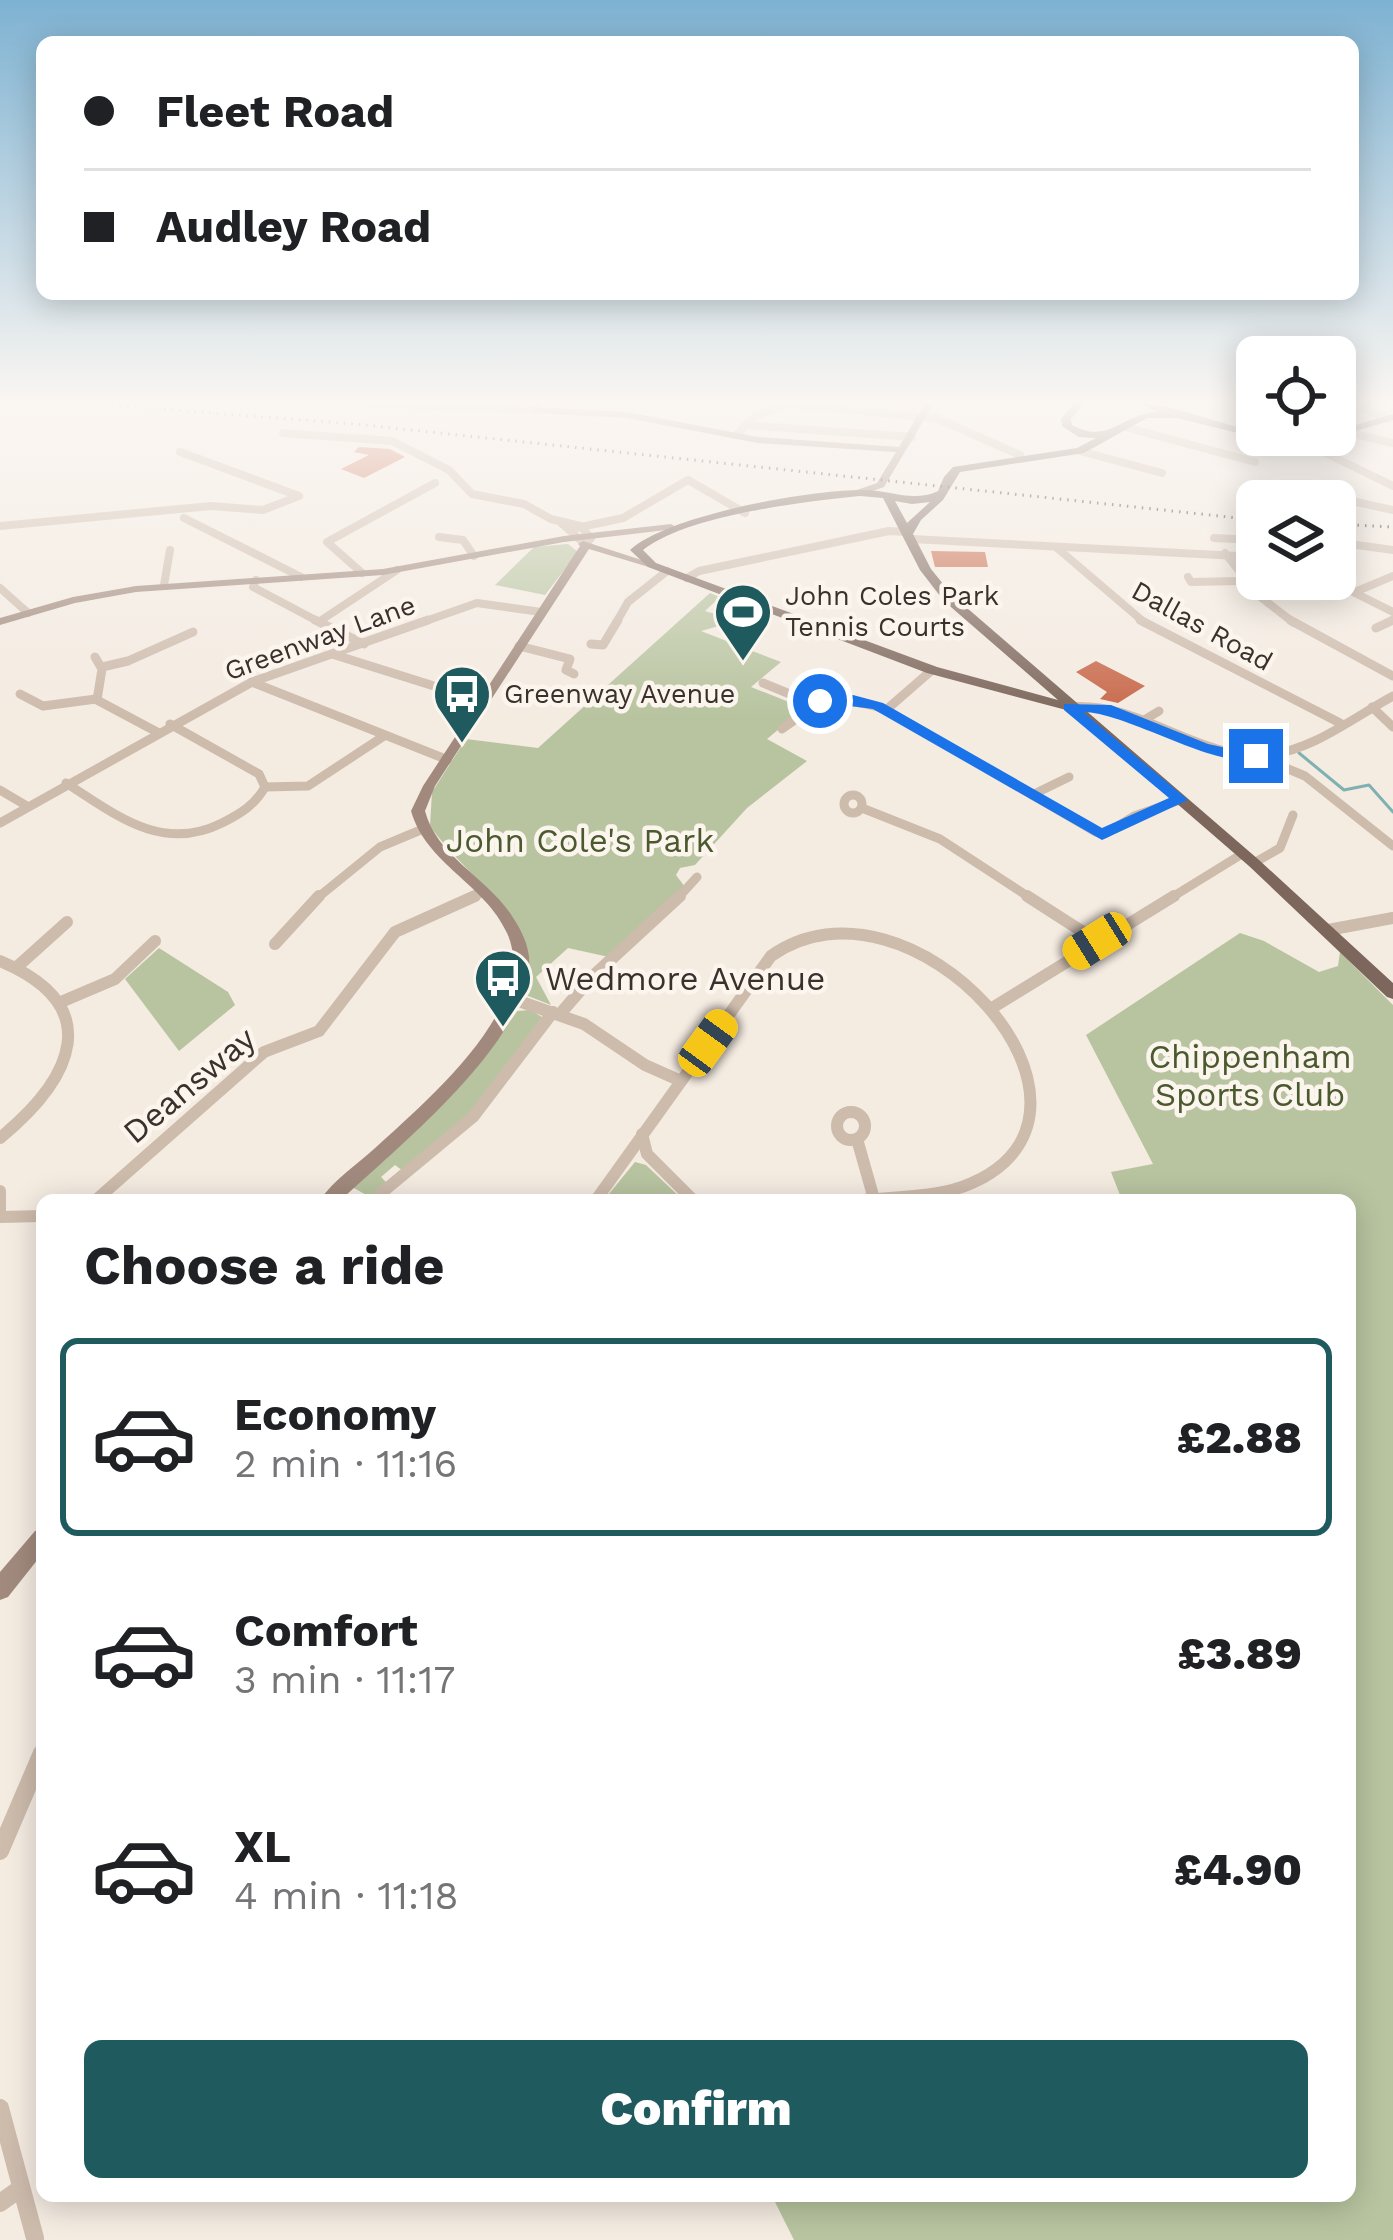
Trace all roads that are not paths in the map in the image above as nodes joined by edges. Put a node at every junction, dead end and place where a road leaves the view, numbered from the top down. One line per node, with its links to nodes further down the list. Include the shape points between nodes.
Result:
1 (195, 508): 13 (street)
2 (231, 508): 3 (street)
3 (269, 508)
4 (393, 508): 31 (street, via 327,542)
5 (531, 508): 15 (street)
6 (641, 508): 15 (street)
7 (736, 508): 11 (street)
8 (776, 508): 11 (main road)
9 (894, 508): 16 (main road)
10 (928, 508): 16 (main road, via 916,516)
11 (745, 513): 14 (main road)
12 (184, 518): 33 (street)
13 (0, 526)
14 (671, 527): 15 (main road); 27 (main road, via 637,547)
15 (582, 536): 26 (main road); 27 (main road); 43 (main road)
16 (911, 536): 20 (street); 34 (street, via 892,531); 58 (main road, via 943,592)
17 (439, 537): 26 (street, via 463,535)
18 (1214, 538): 19 (street)
19 (1236, 540)
20 (1057, 547): 24 (street); 71 (street, Dallas Road, via 1141,622)
21 (1356, 548): 23 (street)
22 (170, 550): 38 (street)
23 (1393, 550)
24 (1225, 553): 25 (street); 32 (street)
25 (1236, 554)
26 (474, 556): 28 (main road)
27 (652, 565): 29 (main road)
28 (397, 570): 31 (main road); 46 (street)
29 (667, 571): 34 (main road); 52 (street, via 628,602)
30 (1392, 572): 40 (street)
31 (362, 573): 33 (main road)
32 (1236, 573)
33 (301, 577): 35 (main road)
34 (687, 578): 54 (main road)
35 (256, 580): 38 (main road); 46 (street, via 257,591)
36 (1236, 580): 37 (street)
37 (1191, 582)
38 (164, 585): 44 (main road)
39 (0, 588): 44 (street)
40 (1356, 591)
41 (1356, 593): 45 (street)
42 (1264, 600): 56 (street)
43 (541, 612): 50 (street, Greenway Lane, via 477,603); 51 (main road)
44 (28, 614): 47 (main road)
45 (1393, 616): 48 (street)
46 (320, 620): 50 (street)
47 (0, 622)
48 (1376, 628)
49 (193, 632): 63 (street, via 128,661 98,662)
50 (364, 644): 53 (street, Greenway Lane)
51 (519, 646): 55 (street, via 570,659 566,670); 64 (main road)
52 (598, 647)
53 (332, 654): 57 (street, Greenway Lane); 64 (street)
54 (932, 670): 60 (main road); 68 (street)
55 (574, 674)
56 (1393, 676)
57 (252, 682): 72 (street, Greenway Lane); 76 (street)
58 (1043, 682): 60 (main road, via 1043,692); 67 (main road)
59 (763, 683): 65 (street)
60 (1026, 693): 67 (main road)
61 (20, 694): 63 (street, via 47,706)
62 (1393, 697): 66 (street)
63 (96, 699): 75 (street)
64 (484, 702): 79 (main road)
65 (814, 704): 68 (street, via 853,699); 74 (street)
66 (1372, 706): 71 (street); 73 (street)
67 (1069, 707): 70 (street, via 1106,708); 86 (main road)
68 (886, 710): 85 (street)
69 (1159, 711): 70 (street)
70 (1142, 722): 78 (street, via 1204,748)
71 (1340, 723): 77 (street)
72 (170, 724): 75 (street, Greenway Lane); 83 (street, via 254,770)
73 (1393, 727)
74 (782, 729)
75 (157, 732): 82 (street, Greenway Lane)
76 (384, 736): 79 (street); 83 (street, via 305,788)
77 (1290, 750): 78 (street); 80 (street, via 1288,760)
78 (1256, 756): 80 (street)
79 (448, 760): 91 (main road, via 420,803)
80 (1305, 776): 92 (street)
81 (1069, 778): 85 (street)
82 (66, 783): 83 (street, via 173,839 218,826); 87 (street, Greenway Lane)
83 (265, 787)
84 (0, 790): 87 (street)
85 (1032, 795): 86 (street, via 1102,835)
86 (1180, 800): 93 (main road)
87 (27, 806): 90 (street, Greenway Lane)
88 (862, 808): 100 (street, via 940,839)
89 (1293, 815): 93 (street, via 1280,848)
90 (0, 824)
91 (423, 829): 95 (main road); 101 (street, via 391,840 320,893)
92 (1393, 846)
93 (1248, 859): 98 (main road); 100 (street)
94 (697, 877): 108 (street)
95 (485, 891): 105 (main road, via 519,945 523,965); 114 (street, Deansway, via 395,932 319,1031 264,1052)
96 (1393, 918): 98 (street)
97 (67, 922): 103 (street)
98 (1328, 930): 104 (main road)
99 (155, 941): 106 (street, via 115,980)
100 (1097, 941): 107 (street)
101 (274, 944)
102 (0, 961): 103 (street)
103 (18, 966): 106 (street)
104 (1393, 993)
105 (513, 999): 108 (street); 115 (main road, via 473,1060)
106 (61, 1002): 111 (street, via 69,1041 60,1074 34,1112)
107 (992, 1008): 109 (street, via 913,952 858,935 811,933 775,952); 120 (street, via 1029,1090 1032,1116 1021,1144 971,1184)
108 (556, 1013): 109 (street); 116 (street, via 473,1118)
109 (681, 1081): 110 (street)
110 (642, 1134): 117 (street); 118 (street, via 647,1154)
111 (0, 1138)
112 (857, 1139): 119 (street)
113 (0, 1191): 122 (street)
114 (103, 1194)
115 (334, 1194)
116 (381, 1194)
117 (600, 1194)
118 (687, 1194)
119 (873, 1194)
120 (906, 1194)
121 (36, 1216): 122 (street)
122 (0, 1217)
123 (36, 1545): 124 (main road)
124 (0, 1589)
125 (36, 1767): 126 (street)
126 (0, 1851)
127 (0, 2108): 128 (street)
128 (21, 2188): 129 (street); 130 (street)
129 (0, 2204)
130 (35, 2238)

